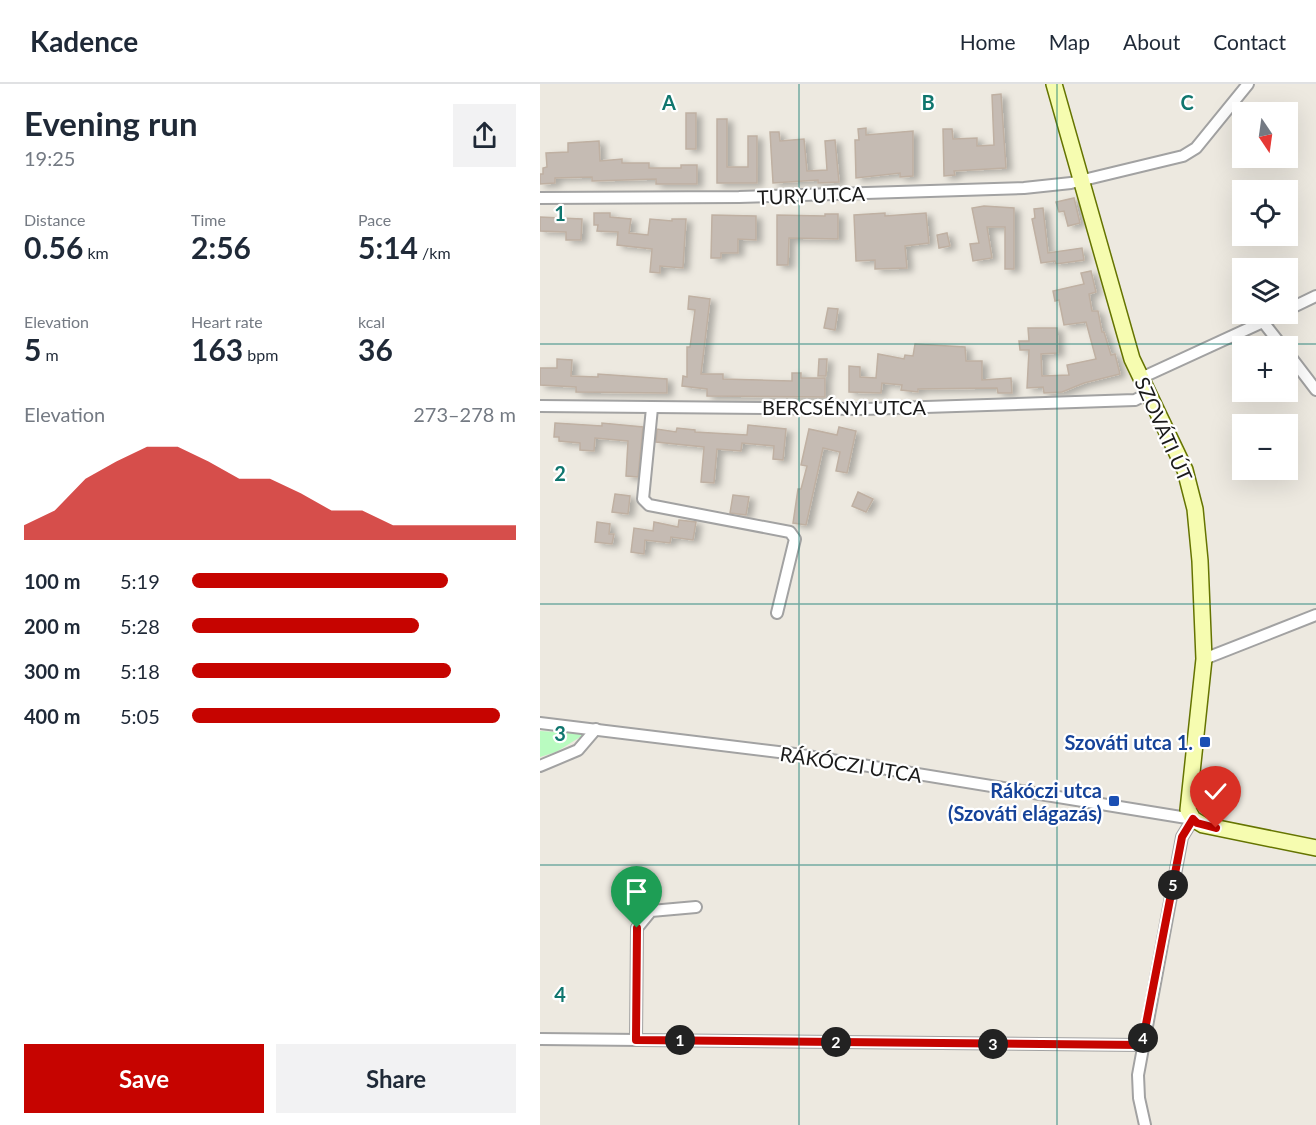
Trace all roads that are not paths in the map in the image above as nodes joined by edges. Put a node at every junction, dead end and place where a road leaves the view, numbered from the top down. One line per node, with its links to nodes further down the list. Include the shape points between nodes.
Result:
1 (1054, 84): 3 (main road, SZOVÁTI ÚT)
2 (1248, 84): 3 (street, TURY UTCA, via 1196,148 1183,156)
3 (1082, 180): 4 (street, TURY UTCA, via 1024,188 739,197); 11 (main road, SZOVÁTI ÚT)
4 (540, 198)
5 (1316, 296): 6 (street)
6 (1298, 305)
7 (1257, 324): 11 (street)
8 (1265, 324): 9 (street)
9 (1274, 336)
10 (1298, 366): 12 (street)
11 (1141, 378): 13 (main road, SZOVÁTI ÚT)
12 (1316, 390)
13 (1147, 394): 15 (street, BERCSÉNYI UTCA, via 1135,400 864,409); 18 (main road, SZOVÁTI ÚT, via 1192,491)
14 (540, 406): 15 (street, BERCSÉNYI UTCA)
15 (652, 408): 16 (street, via 643,499 649,505 789,532 795,539)
16 (777, 613)
17 (1316, 615): 18 (street)
18 (1204, 658): 22 (main road, SZOVÁTI ÚT)
19 (540, 723): 20 (street, RÁKÓCZI UTCA)
20 (596, 729): 21 (street, via 578,750); 24 (street, RÁKÓCZI UTCA, via 795,754)
21 (540, 766)
22 (1193, 775): 23 (lane, via 1224,779); 24 (main road, SZOVÁTI ÚT, via 1188,810)
23 (1223, 794)
24 (1193, 819): 25 (main road, RÁKÓCZI UTCA, via 1203,825); 29 (street, via 1182,837)
25 (1316, 848)
26 (696, 907): 28 (street, via 651,911 637,928)
27 (540, 1039): 28 (street)
28 (636, 1040): 29 (street)
29 (1142, 1045): 30 (street, via 1138,1088)
30 (1145, 1125)

